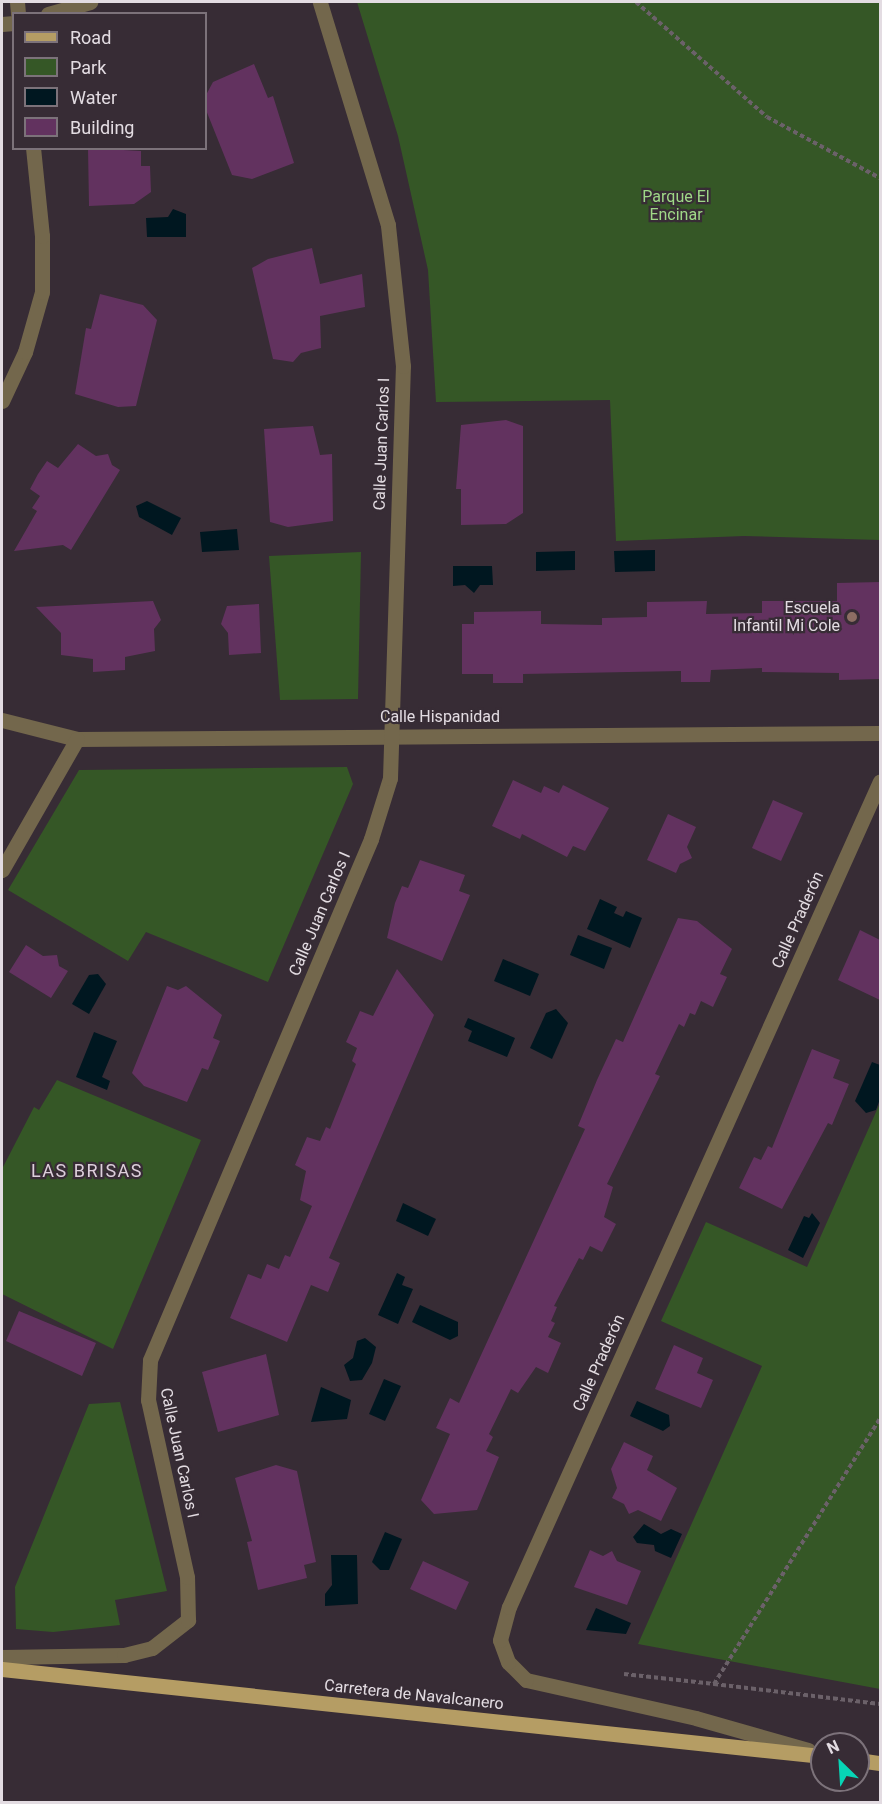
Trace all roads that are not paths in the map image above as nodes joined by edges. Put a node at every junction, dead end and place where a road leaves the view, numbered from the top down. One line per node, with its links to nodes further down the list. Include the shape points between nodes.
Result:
1 (90, 2): 3 (street)
2 (320, 2): 8 (street, Calle Juan Carlos I, via 388,225 403,366)
3 (55, 12)
4 (33, 150): 5 (street, via 42,236 42,292 25,352)
5 (2, 401)
6 (2, 720): 9 (street, Calle Hispanidad)
7 (880, 733): 8 (street, Calle Hispanidad)
8 (391, 735): 9 (street, Calle Hispanidad); 12 (street, Calle Juan Carlos I, via 390,778 371,839 148,1368 148,1401 191,1604 188,1620 152,1648 124,1655)
9 (77, 739): 11 (street)
10 (880, 781): 14 (street, Calle Praderón, via 509,1607 500,1640 508,1662 526,1680 696,1718)
11 (2, 870)
12 (2, 1657)
13 (2, 1669): 15 (main road, Carretera de Navalcanero)
14 (810, 1751)
15 (810, 1754)

